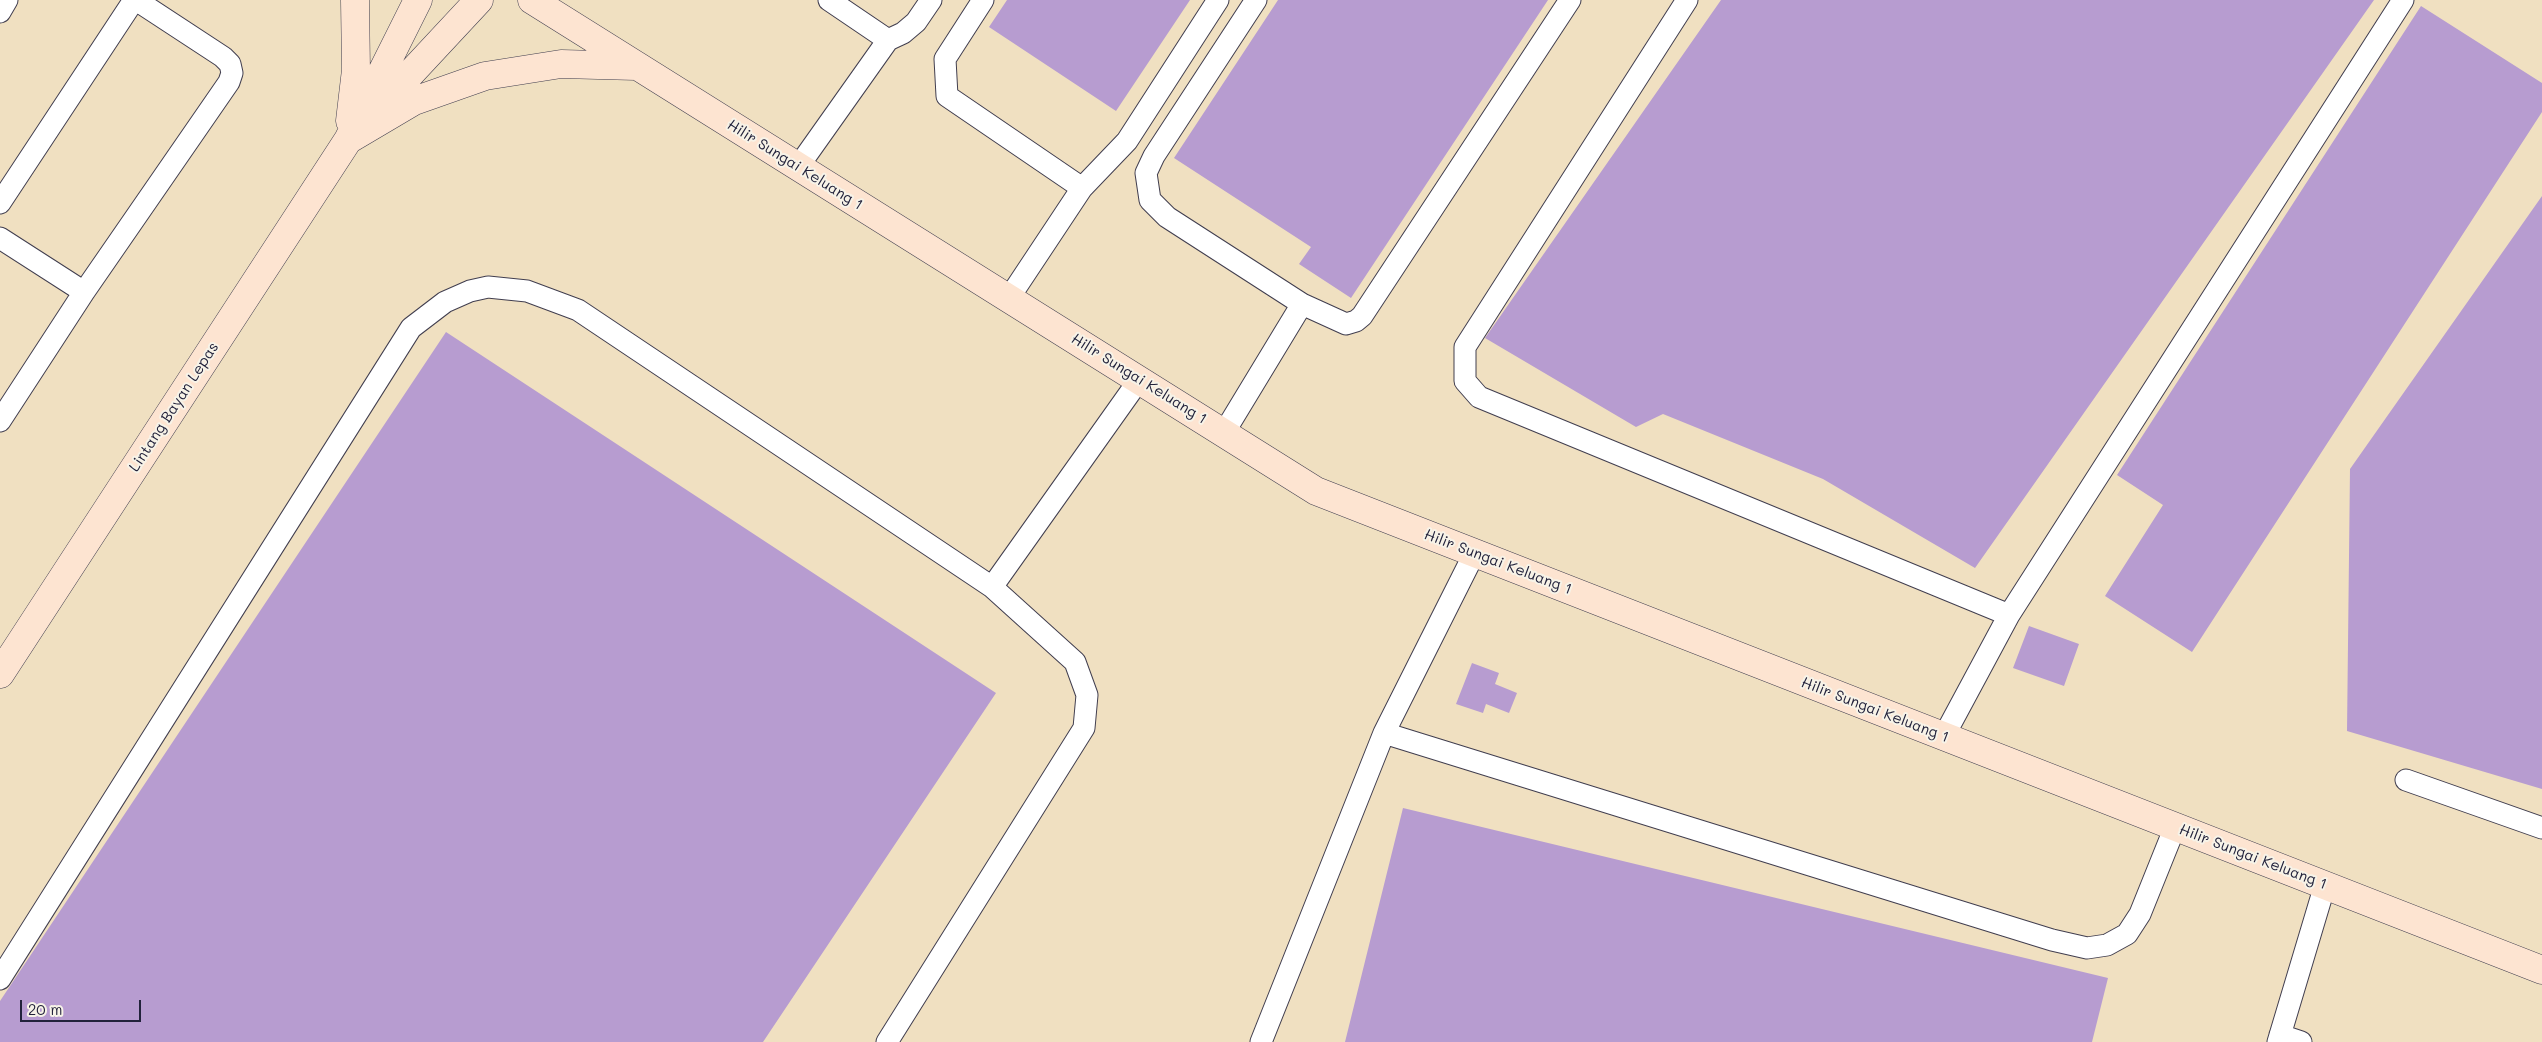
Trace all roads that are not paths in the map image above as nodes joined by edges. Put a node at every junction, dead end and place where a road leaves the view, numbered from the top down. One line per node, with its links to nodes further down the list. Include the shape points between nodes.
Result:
1 (7, 0): 15 (lane)
2 (135, 0): 21 (lane); 23 (lane, via 223,56 232,73 229,82)
3 (355, 0): 18 (street, via 356,70)
4 (418, 0): 18 (street, Lintang Bayan Lepas)
5 (480, 0): 18 (street, Lintang Bayan Lepas)
6 (532, 0): 17 (street, Hilir Sungai Keluang 1)
7 (829, 0): 16 (lane)
8 (931, 0): 16 (lane, via 916,22)
9 (983, 0): 20 (lane, via 945,59 947,96)
10 (1218, 0): 20 (lane, via 1127,141)
11 (1256, 0): 25 (lane, via 1154,156 1146,172 1150,200 1167,217)
12 (1570, 0): 25 (lane, via 1362,316 1356,322 1346,324)
13 (1687, 0): 31 (lane, via 1465,347 1465,380 1479,397)
14 (2403, 0): 31 (lane)
15 (0, 12)
16 (888, 40): 19 (lane)
17 (637, 66): 18 (street, via 561,64 485,76 414,102); 19 (street, Hilir Sungai Keluang 1)
18 (348, 140): 32 (street, Lintang Bayan Lepas)
19 (798, 167): 24 (street, Hilir Sungai Keluang 1)
20 (1082, 188): 24 (lane)
21 (0, 203)
22 (0, 238): 23 (lane)
23 (84, 292): 27 (lane)
24 (1009, 298): 26 (street, Hilir Sungai Keluang 1)
25 (1302, 304): 28 (lane)
26 (1139, 380): 28 (street, Hilir Sungai Keluang 1); 30 (lane)
27 (0, 421)
28 (1224, 431): 29 (street, Hilir Sungai Keluang 1, via 1316,490)
29 (1475, 552): 33 (lane); 34 (street, Hilir Sungai Keluang 1)
30 (992, 587): 40 (lane, via 578,310 527,291 488,288 470,291 445,302 411,328); 42 (lane, via 1075,662 1087,695 1084,728)
31 (2009, 615): 34 (lane)
32 (0, 674)
33 (1384, 733): 36 (lane, via 2052,940 2087,948 2107,945 2127,934 2140,914); 43 (lane)
34 (1944, 736): 36 (street, Hilir Sungai Keluang 1)
35 (2406, 780): 37 (lane)
36 (2175, 827): 38 (street, Hilir Sungai Keluang 1)
37 (2542, 828)
38 (2325, 885): 39 (street, Hilir Sungai Keluang 1); 41 (lane)
39 (2542, 970)
40 (0, 979)
41 (2279, 1040): 44 (lane)
42 (886, 1042)
43 (1261, 1042)
44 (2301, 1042)

